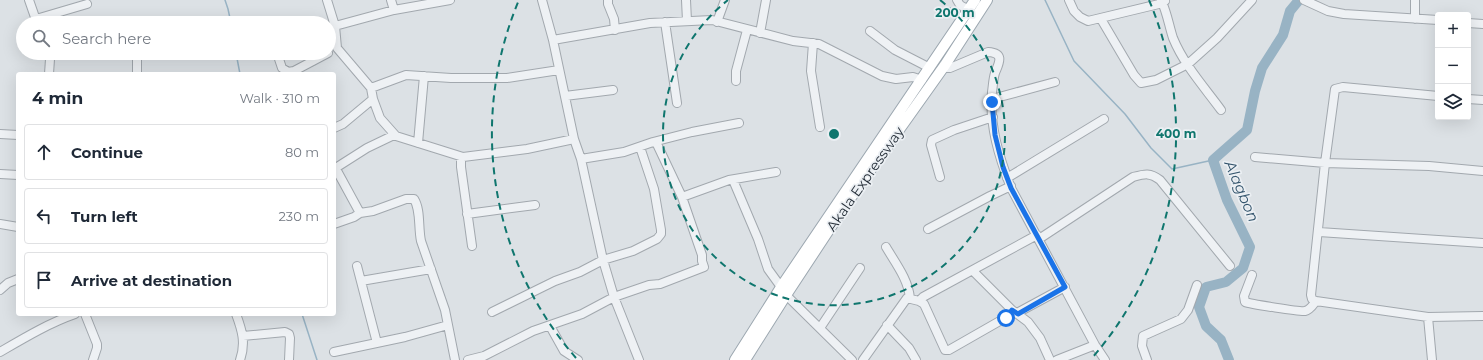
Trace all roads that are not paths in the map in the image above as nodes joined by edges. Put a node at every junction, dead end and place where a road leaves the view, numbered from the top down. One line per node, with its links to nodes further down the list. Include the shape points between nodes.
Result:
1 (29, 0): 21 (street)
2 (327, 0): 23 (street)
3 (391, 0): 19 (street)
4 (446, 0): 19 (street)
5 (542, 0): 38 (street)
6 (608, 0): 33 (street)
7 (686, 0): 27 (street)
8 (725, 0): 29 (street)
9 (766, 0): 36 (street)
10 (957, 0): 20 (street, via 960,6)
11 (975, 0): 20 (main road, Akala Expressway)
12 (987, 0): 46 (main road, Akala Expressway)
13 (1069, 0): 24 (street, via 1074,11 1084,20)
14 (1252, 0): 45 (street, via 1217,38)
15 (1304, 0): 25 (street, via 1328,11 1344,14)
16 (1416, 0): 25 (street)
17 (1163, 1): 24 (street); 45 (street, via 1174,38)
18 (87, 4): 22 (street)
19 (394, 10): 32 (street)
20 (969, 10): 47 (main road, Akala Expressway)
21 (35, 16)
22 (52, 16)
23 (332, 16)
24 (1101, 19): 45 (street, via 1141,83 1156,80)
25 (1415, 19): 26 (street)
26 (1435, 20)
27 (687, 21): 28 (street); 29 (street)
28 (665, 22): 33 (street); 65 (street)
29 (717, 22): 34 (street)
30 (1471, 23): 31 (street)
31 (1483, 24)
32 (336, 26)
33 (615, 30): 38 (street)
34 (747, 30): 36 (street); 55 (street, via 736,71)
35 (870, 31): 47 (street, via 895,50)
36 (760, 33): 39 (street)
37 (336, 37): 40 (street)
38 (553, 40): 48 (street)
39 (813, 43): 54 (street, via 882,76 896,80 911,77); 73 (street, via 811,71)
40 (337, 48): 57 (street)
41 (50, 60): 49 (street)
42 (137, 60): 50 (street)
43 (279, 60): 51 (street)
44 (315, 60): 52 (street)
45 (1188, 64): 67 (street)
46 (945, 65): 62 (street, via 950,68 983,53 997,53 1000,60 994,75); 68 (main road, Akala Expressway)
47 (930, 68): 54 (main road, Akala Expressway)
48 (560, 70): 53 (street, via 507,78); 59 (street)
49 (49, 72)
50 (137, 72)
51 (284, 72)
52 (288, 72)
53 (424, 76): 57 (street, via 406,75); 79 (street)
54 (922, 80): 66 (main road, Akala Expressway)
55 (736, 82)
56 (1055, 82): 62 (street)
57 (371, 88): 61 (street)
58 (613, 90): 59 (street)
59 (565, 96): 77 (street)
60 (1435, 96): 84 (street, via 1335,88)
61 (373, 99): 72 (street); 76 (street, via 380,118)
62 (992, 99): 69 (street)
63 (1471, 99): 64 (street)
64 (1483, 100)
65 (677, 102)
66 (902, 108): 68 (main road); 120 (main road, Akala Expressway)
67 (1222, 110)
68 (910, 115): 120 (main road, Akala Expressway)
69 (993, 116): 91 (street, via 932,140); 92 (street, via 997,145)
70 (1104, 119): 92 (street)
71 (739, 123): 78 (street)
72 (336, 127)
73 (820, 127)
74 (0, 134): 75 (street)
75 (16, 135)
76 (396, 136): 79 (street); 85 (street, via 367,148)
77 (574, 139): 81 (street); 83 (street)
78 (656, 142): 80 (street); 95 (street)
79 (418, 143): 81 (street)
80 (640, 148): 83 (street); 108 (street, via 654,189 661,234 642,247)
81 (461, 157): 98 (street)
82 (1255, 157): 84 (street)
83 (581, 160): 108 (street)
84 (1325, 163): 87 (street, via 1429,166); 103 (street)
85 (336, 168)
86 (336, 171): 97 (street)
87 (1483, 171)
88 (776, 172): 93 (street)
89 (0, 174): 90 (street)
90 (16, 175)
91 (940, 177)
92 (1007, 178): 94 (street)
93 (732, 180): 95 (street); 120 (street, via 768,269)
94 (1011, 186): 102 (street); 104 (street)
95 (682, 197): 121 (street, via 704,267 660,284 649,285)
96 (535, 205): 98 (street)
97 (360, 213): 99 (street); 112 (street, via 373,211 406,198 414,199 418,210 421,240)
98 (467, 214): 106 (street)
99 (336, 223)
100 (0, 224): 101 (street)
101 (16, 228)
102 (928, 229)
103 (1319, 232): 105 (street); 124 (street, via 1311,294 1312,299)
104 (1038, 237): 110 (street, via 1133,177 1154,175); 113 (street); 118 (street)
105 (1483, 243)
106 (472, 246)
107 (886, 247): 122 (street, via 904,276)
108 (603, 260): 121 (street); 125 (street)
109 (357, 266): 116 (street)
110 (1230, 266)
111 (860, 268): 135 (street)
112 (431, 269): 116 (street); 132 (street)
113 (973, 271): 123 (street); 126 (street)
114 (1252, 275): 124 (street, via 1244,296 1245,302 1295,312 1306,311)
115 (16, 280): 119 (street, via 8,282)
116 (361, 281): 137 (street)
117 (1197, 284): 156 (street, via 1186,315 1143,336 1142,346)
118 (1065, 287): 126 (street); 138 (street)
119 (0, 290)
120 (783, 291): 135 (street); 141 (main road, Akala Expressway); 149 (main road, Akala Expressway)
121 (614, 297): 134 (street, via 582,314); 148 (street)
122 (910, 298): 123 (street); 133 (street, via 906,299)
123 (919, 301): 126 (street, via 924,304 945,350)
124 (1316, 301): 131 (street)
125 (492, 312)
126 (1015, 312): 153 (street, via 1028,322 1040,338)
127 (70, 316): 139 (street)
128 (86, 316): 142 (street, via 97,344)
129 (237, 316): 136 (street)
130 (1483, 316): 131 (street)
131 (1428, 317): 157 (street)
132 (448, 325): 137 (street); 145 (street)
133 (887, 325): 151 (street); 152 (street, via 909,348)
134 (550, 326): 146 (street, via 533,331 484,356); 147 (street, via 564,351)
135 (820, 328): 150 (street)
136 (243, 336): 143 (street); 144 (street, via 285,332 289,334)
137 (377, 343): 140 (street)
138 (1095, 344): 154 (street); 155 (street)
139 (0, 352)
140 (334, 352)
141 (748, 359)
142 (92, 360)
143 (240, 360)
144 (289, 360)
145 (455, 360)
146 (468, 360)
147 (578, 360)
148 (640, 360)
149 (735, 360)
150 (852, 360)
151 (863, 360)
152 (916, 360)
153 (1050, 360)
154 (1057, 360)
155 (1106, 360)
156 (1147, 360)
157 (1432, 360)

